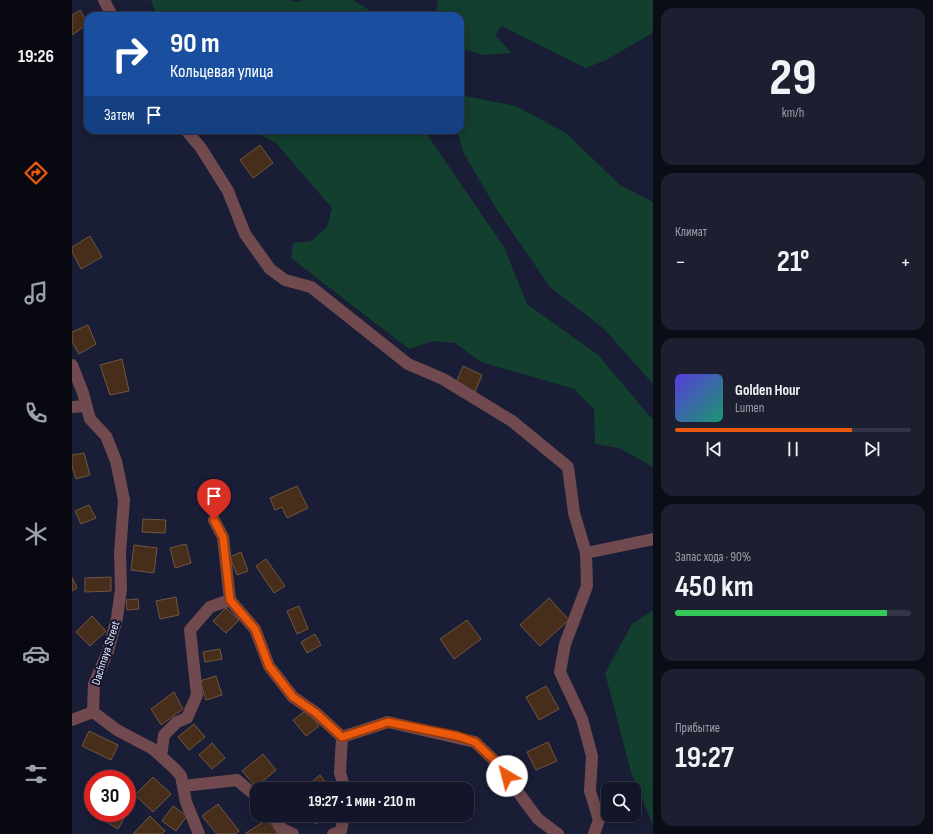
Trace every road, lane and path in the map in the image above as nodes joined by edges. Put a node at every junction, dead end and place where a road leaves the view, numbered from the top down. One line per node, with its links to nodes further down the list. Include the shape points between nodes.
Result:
1 (104, 0): 2 (street)
2 (110, 12)
3 (189, 134): 9 (street, via 224,185 245,234 270,269 285,280 311,287 408,364 443,379 512,421 568,467 574,514)
4 (72, 364): 5 (street, Dachnaya Street)
5 (86, 406): 6 (street); 11 (street, Dachnaya Street, via 90,419 106,436 116,461 124,500 120,553 121,589 117,618 108,651 94,684)
6 (72, 407)
7 (214, 520): 10 (street, via 223,537)
8 (653, 539): 9 (street)
9 (586, 553): 24 (street, via 587,586 565,644 560,672 582,719 592,756 590,791 599,820)
10 (230, 600): 13 (street, via 255,629 269,666 293,697 316,713); 14 (street, via 210,607 190,630 197,695 187,718 177,722 164,735)
11 (93, 712): 12 (street); 14 (street, via 117,730 149,746)
12 (72, 720)
13 (342, 737): 15 (street, via 340,773); 23 (street, via 388,722 475,742 494,760 538,819)
14 (162, 756): 16 (street, via 181,776)
15 (342, 782)
16 (183, 786): 17 (street, via 237,780); 21 (street)
17 (250, 791)
18 (278, 822): 22 (street, via 282,829)
19 (342, 822): 20 (street)
20 (339, 833)
21 (198, 834)
22 (293, 834)
23 (558, 834)
24 (594, 834)

